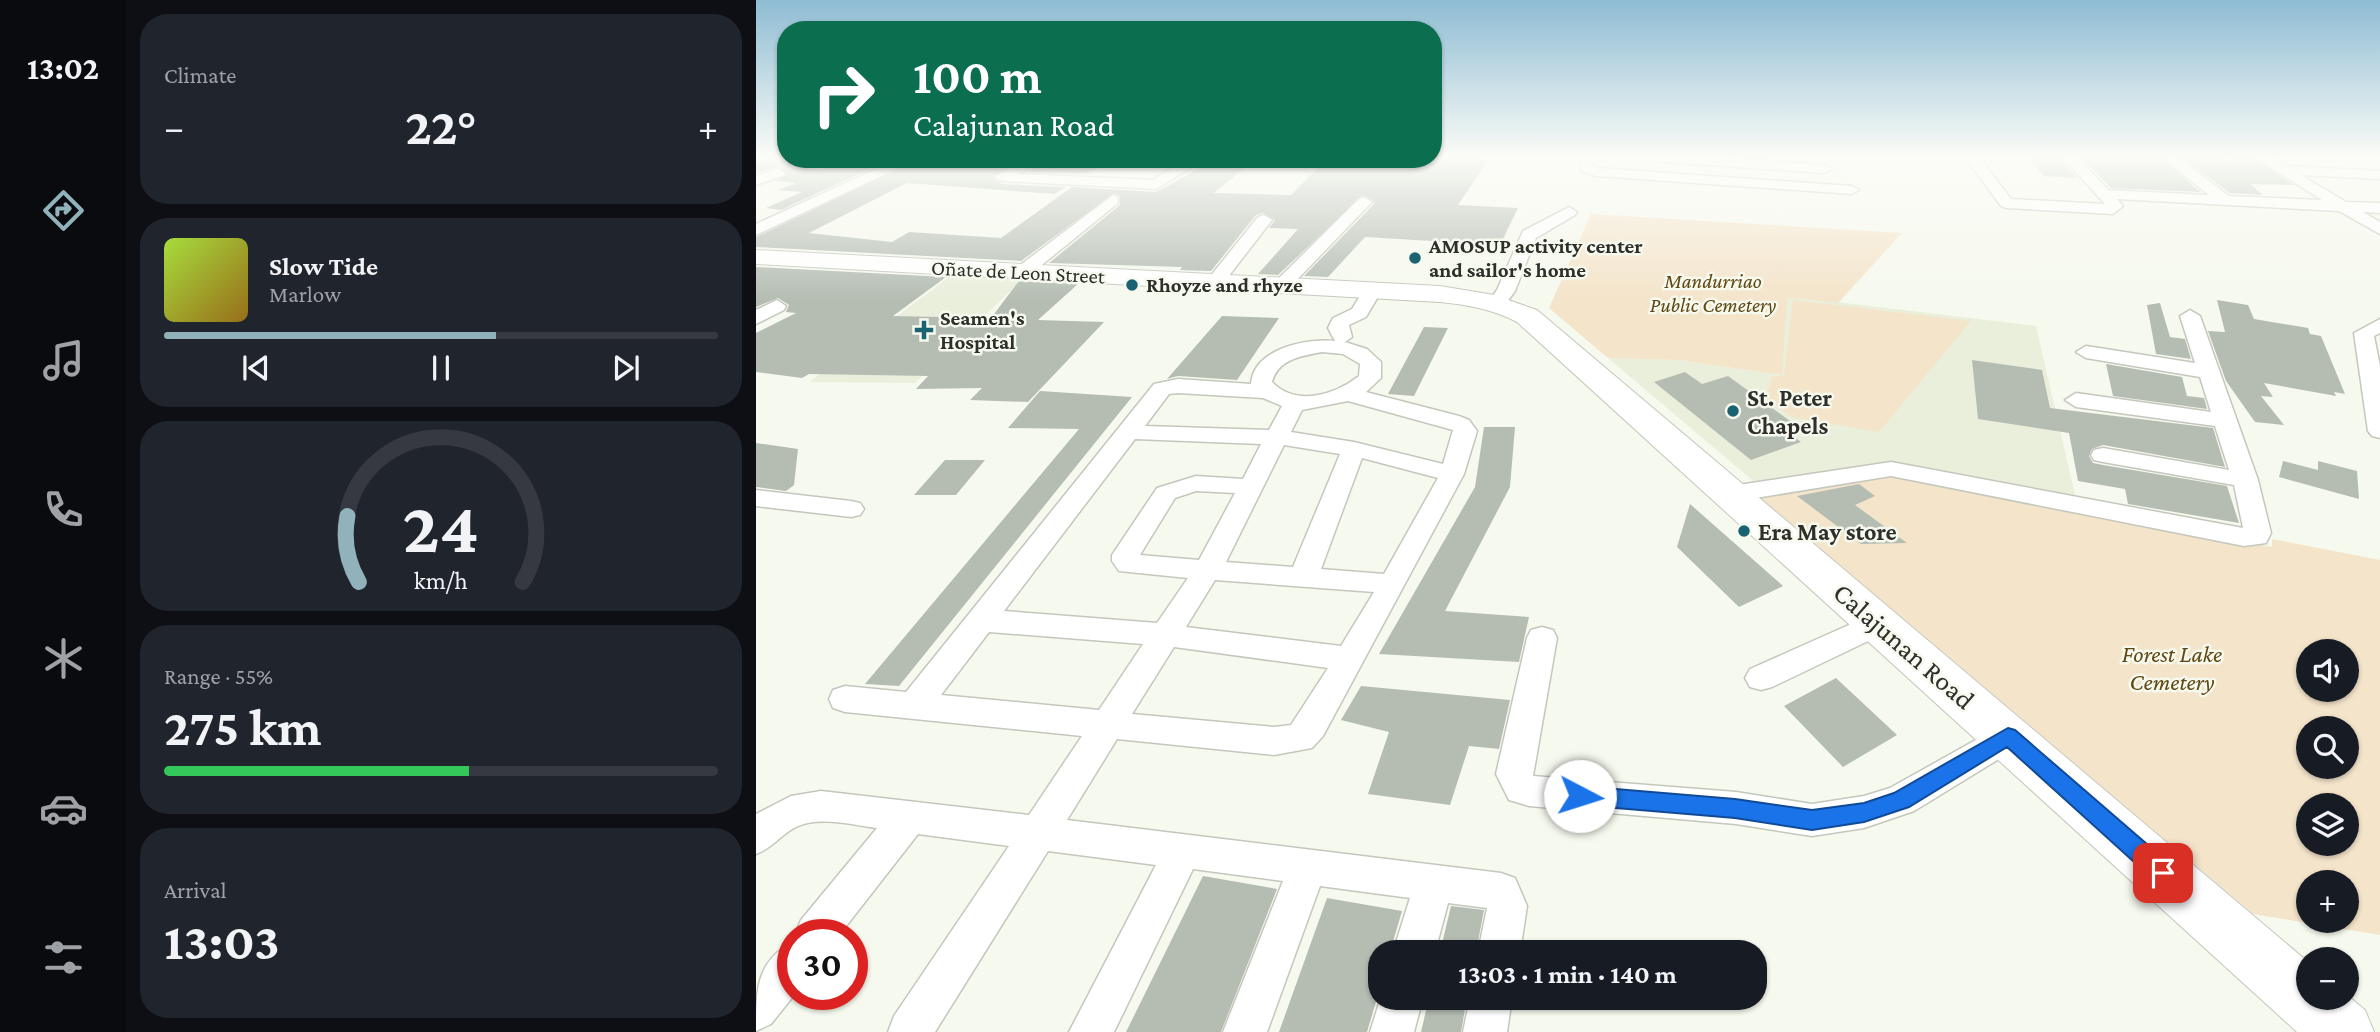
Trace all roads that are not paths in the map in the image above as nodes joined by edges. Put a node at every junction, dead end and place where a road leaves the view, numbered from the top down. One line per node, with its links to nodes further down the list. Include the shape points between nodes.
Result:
1 (810, 205): 12 (street)
2 (1106, 205): 14 (street)
3 (1360, 205): 16 (street)
4 (2045, 205): 5 (street, via 2113,209)
5 (2114, 205)
6 (2340, 205): 11 (street)
7 (2342, 205): 8 (street)
8 (2380, 208)
9 (1569, 212): 19 (street, via 1528,235 1506,291)
10 (1264, 220): 15 (street)
11 (2380, 229)
12 (756, 230)
13 (756, 257): 14 (main road, Oñate de Leon Street)
14 (1021, 273): 15 (main road, Oñate de Leon Street)
15 (1215, 282): 16 (main road, Oñate de Leon Street)
16 (1282, 285): 17 (main road, Oñate de Leon Street)
17 (1373, 290): 19 (main road, Oñate de Leon Street, via 1480,297); 23 (street, via 1359,313 1360,323)
18 (777, 306): 21 (street)
19 (1512, 309): 38 (main road, Calajunan Road)
20 (2190, 316): 25 (street)
21 (756, 318)
22 (2380, 325): 30 (street, via 2364,332)
23 (1340, 342): 26 (street, via 1371,362 1370,378); 27 (street, via 1303,349 1271,363 1262,373 1261,383)
24 (2086, 352): 25 (street)
25 (2209, 372): 29 (street)
26 (1349, 394): 27 (street, via 1332,400); 35 (street, via 1461,425 1465,431)
27 (1280, 397): 31 (street, via 1178,386 1162,389); 32 (street)
28 (2076, 400): 29 (street)
29 (2226, 421): 36 (street)
30 (2380, 431)
31 (1125, 432): 32 (street); 44 (street)
32 (1277, 437): 33 (street); 37 (street)
33 (1354, 449): 35 (street); 42 (street)
34 (2103, 455): 36 (street)
35 (1452, 474): 43 (street)
36 (2245, 480): 38 (street, via 2258,534 2251,538 1891,469)
37 (1251, 487): 41 (street); 41 (street, via 1172,488 1125,558 1129,564)
38 (1731, 494): 45 (main road, Calajunan Road)
39 (756, 498): 40 (street)
40 (851, 509)
41 (1208, 569): 42 (street); 46 (street)
42 (1303, 578): 43 (street)
43 (1393, 584): 48 (street)
44 (979, 620): 46 (street); 51 (street)
45 (1878, 623): 49 (street); 53 (main road, Calajunan Road)
46 (1165, 635): 48 (street); 52 (street)
47 (1542, 638): 53 (street, via 1514,774 1522,789 1529,791 1735,808 1812,820 1864,813 1901,800)
48 (1350, 659): 52 (street, via 1311,726 1291,741)
49 (1761, 678)
50 (845, 699): 51 (street)
51 (914, 706): 52 (street)
52 (1107, 725): 55 (street)
53 (2008, 736): 72 (main road, Calajunan Road)
54 (908, 818): 55 (street); 56 (street, via 834,807 794,808); 60 (street)
55 (1042, 832): 57 (street); 67 (street)
56 (756, 837)
57 (1183, 850): 58 (street); 68 (street)
58 (1308, 866): 59 (street); 69 (street)
59 (1434, 882): 61 (street); 62 (street, via 1501,891 1507,906)
60 (827, 919)
61 (1418, 940)
62 (1501, 940)
63 (777, 983): 64 (street)
64 (756, 1009)
65 (1398, 1010): 70 (street)
66 (1489, 1010): 71 (street)
67 (911, 1032)
68 (1091, 1032)
69 (1245, 1032)
70 (1392, 1032)
71 (1485, 1032)
72 (2343, 1032)

